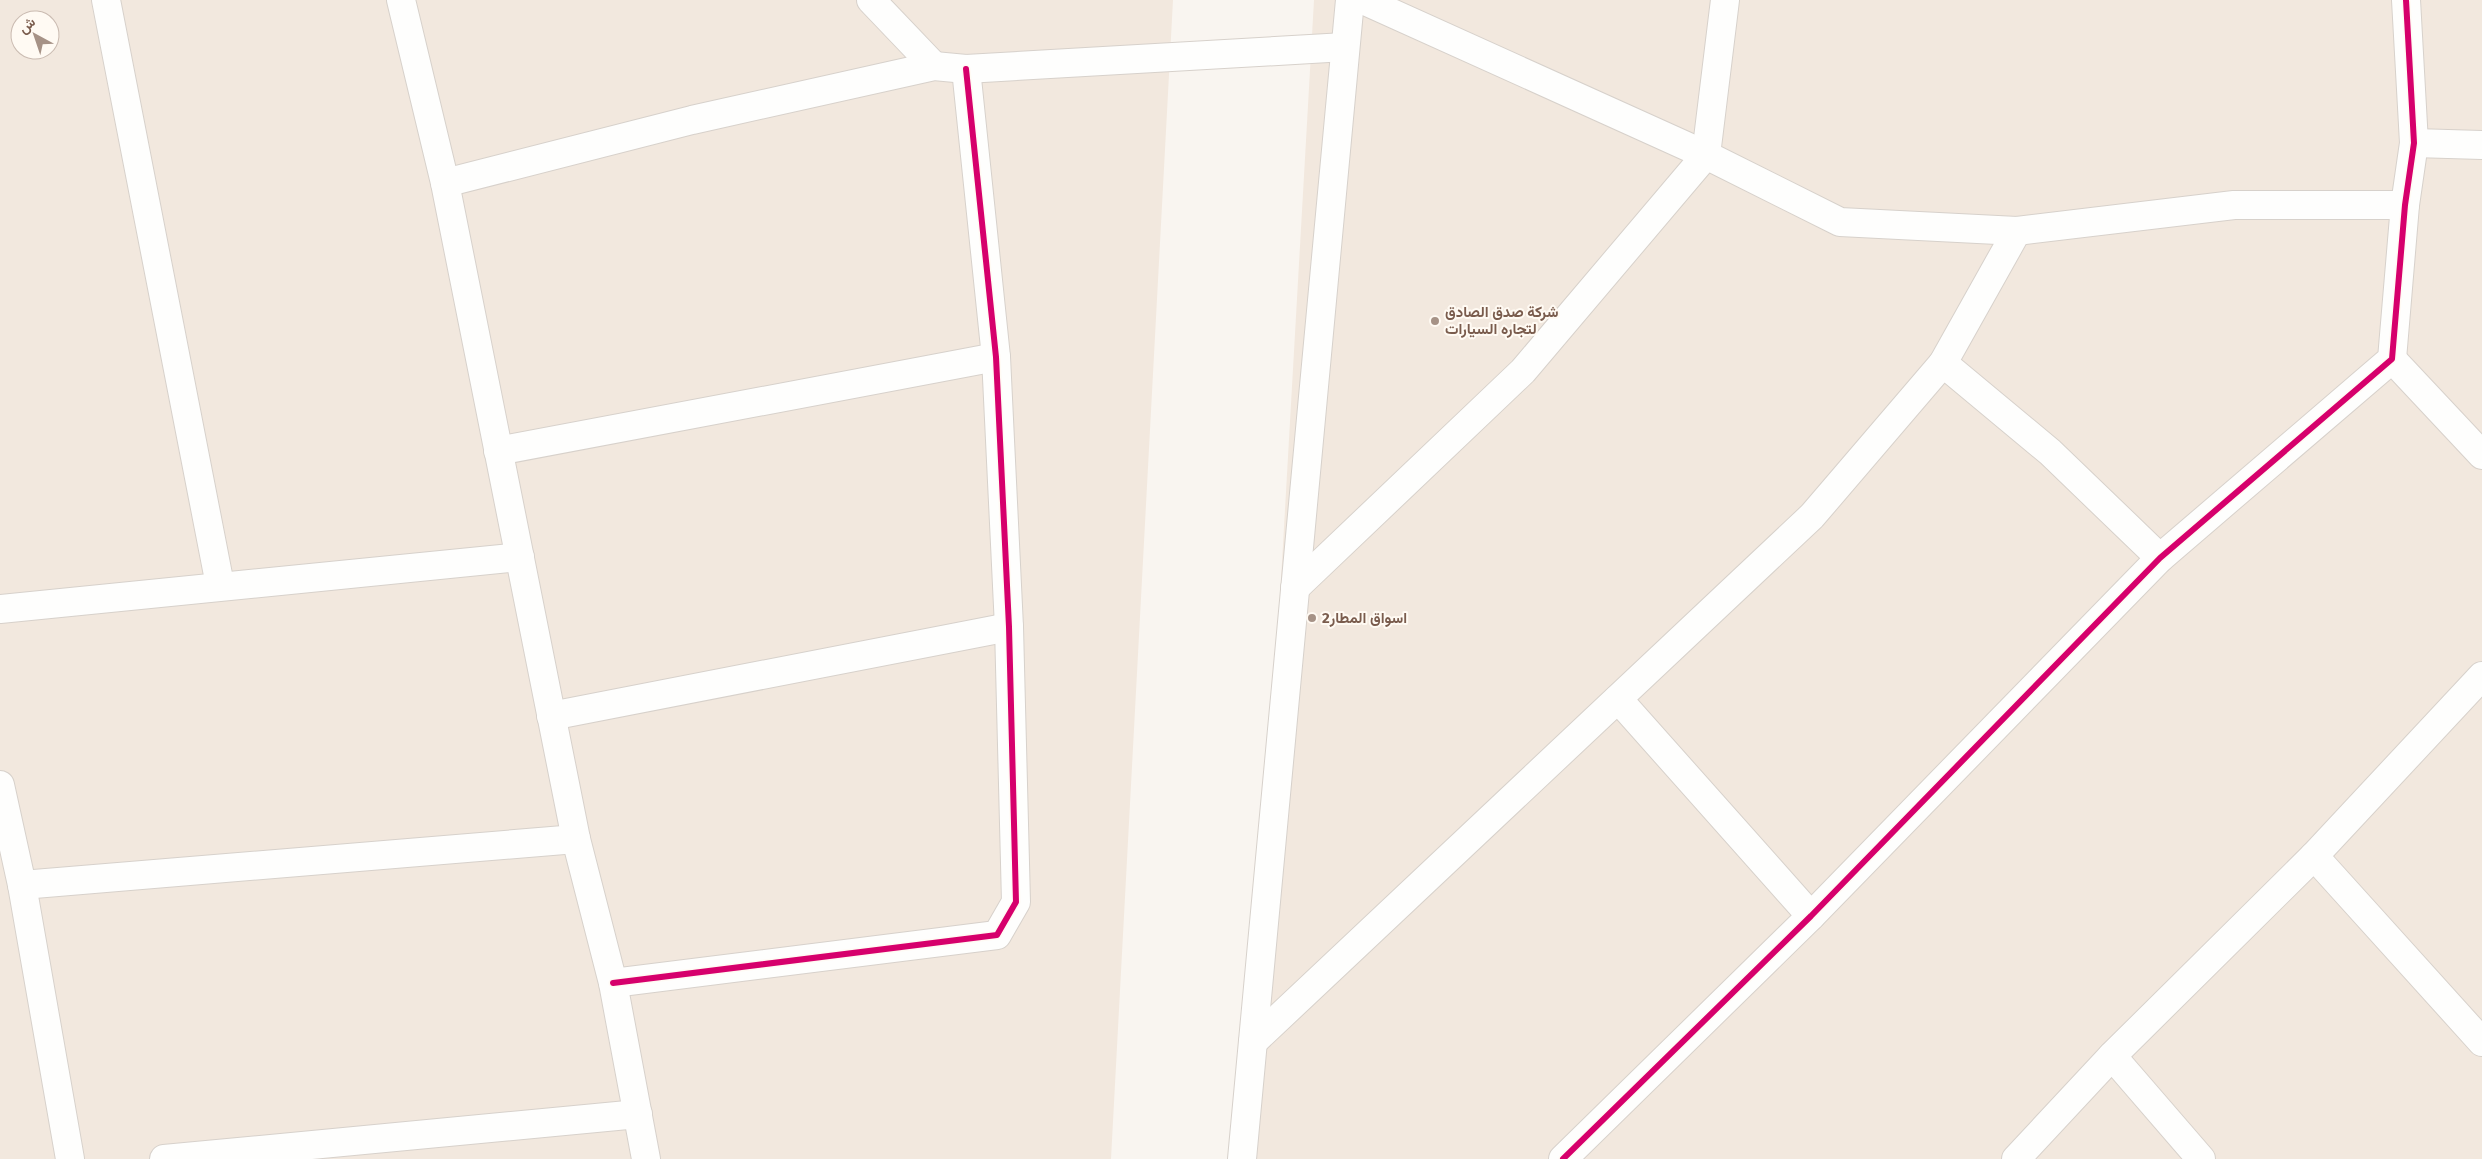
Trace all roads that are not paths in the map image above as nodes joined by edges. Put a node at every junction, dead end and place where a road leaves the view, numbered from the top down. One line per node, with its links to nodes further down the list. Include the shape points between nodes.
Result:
1 (106, 0): 24 (street)
2 (401, 0): 14 (street)
3 (871, 0): 9 (street)
4 (1350, 0): 8 (street)
5 (1364, 0): 13 (street)
6 (1725, 0): 13 (street)
7 (2406, 0): 11 (street)
8 (1345, 47): 10 (street); 25 (street)
9 (934, 66): 10 (street); 14 (street, via 692,120)
10 (966, 69): 17 (street)
11 (2414, 143): 12 (street); 15 (street)
12 (2482, 145)
13 (1706, 155): 16 (street, via 1840,222); 25 (street, via 1523,371)
14 (445, 183): 20 (street)
15 (2405, 205): 16 (street, via 2234,205); 18 (street)
16 (2017, 231): 19 (street)
17 (996, 357): 20 (street); 27 (street)
18 (2392, 360): 21 (street); 23 (street)
19 (1942, 363): 23 (street, via 2050,452); 29 (street, via 1812,516)
20 (498, 451): 22 (street)
21 (2482, 454)
22 (520, 557): 24 (street); 30 (street)
23 (2160, 558): 35 (street)
24 (220, 585): 26 (street)
25 (1295, 588): 37 (street)
26 (0, 609)
27 (1009, 627): 30 (street); 36 (street, via 1016,902 997,935)
28 (2482, 676): 33 (street)
29 (1618, 699): 35 (street); 37 (street)
30 (551, 716): 32 (street)
31 (0, 785): 34 (street)
32 (576, 839): 34 (street); 36 (street)
33 (2314, 856): 38 (street); 39 (street)
34 (22, 885): 41 (street)
35 (1811, 916): 45 (street)
36 (613, 983): 40 (street)
37 (1253, 1042): 44 (street)
38 (2482, 1042)
39 (2112, 1056): 46 (street); 47 (street)
40 (638, 1114): 42 (street); 43 (street)
41 (70, 1159)
42 (164, 1159)
43 (646, 1159)
44 (1242, 1159)
45 (1563, 1159)
46 (2016, 1159)
47 (2201, 1159)

